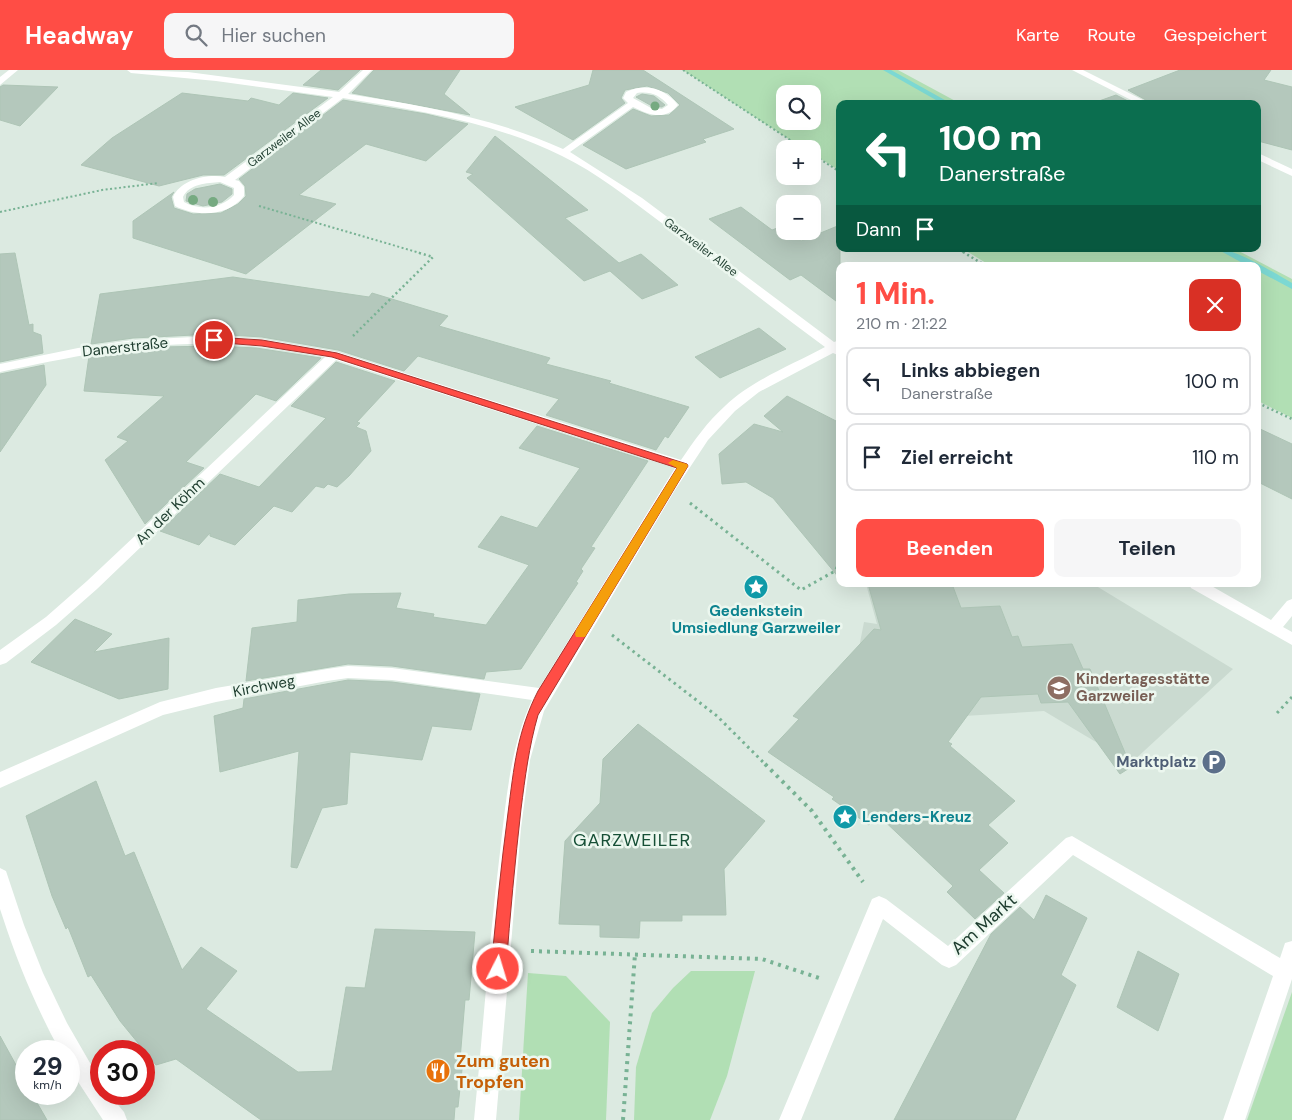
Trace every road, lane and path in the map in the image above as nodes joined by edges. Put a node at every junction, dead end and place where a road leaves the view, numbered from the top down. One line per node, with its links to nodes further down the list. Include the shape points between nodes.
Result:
1 (14, 70): 6 (street)
2 (131, 70): 7 (street, Garzweiler Allee, via 223,78)
3 (368, 70): 7 (street, Garzweiler Allee)
4 (683, 70): 10 (path)
5 (1076, 70): 8 (street)
6 (0, 82)
7 (340, 96): 11 (street, Garzweiler Allee, via 472,122); 16 (street, Garzweiler Allee)
8 (1139, 100)
9 (633, 103): 11 (street)
10 (790, 140)
11 (563, 153): 22 (street, Garzweiler Allee, via 634,197)
12 (1261, 158): 15 (street)
13 (821, 160): 14 (path)
14 (836, 169)
15 (1292, 173)
16 (228, 180): 17 (street, via 210,179); 18 (street, Garzweiler Allee, via 240,187)
17 (191, 184): 18 (street, via 178,199 185,208 214,210); 19 (path, via 118,187)
18 (237, 199): 24 (path, via 433,257)
19 (0, 212)
20 (963, 252): 21 (path)
21 (979, 262)
22 (836, 347)
23 (836, 349): 28 (street, via 775,377 744,397 715,423)
24 (334, 355): 25 (street, Danerstraße, via 262,343 190,341 103,348); 28 (street, Danerstraße); 36 (street, An der Köhm, via 92,585)
25 (0, 368)
26 (1261, 404): 27 (path)
27 (1292, 419)
28 (683, 466): 29 (street)
29 (670, 487): 30 (path, via 801,590); 33 (street)
30 (836, 569)
31 (1201, 587): 34 (street)
32 (1292, 605): 34 (street)
33 (590, 618): 37 (street); 42 (path, via 717,716 812,811)
34 (1272, 628): 35 (street)
35 (1292, 639)
36 (0, 659)
37 (543, 695): 40 (street, Kirchweg, via 392,674 348,672 328,675 216,695 160,709); 43 (street, via 532,715 522,756)
38 (1292, 697): 39 (path)
39 (1277, 713)
40 (0, 780)
41 (0, 877): 48 (street, via 17,931 58,1025 81,1069)
42 (879, 904): 46 (street, Am Markt, via 949,958 1072,844); 47 (street)
43 (500, 950): 45 (path); 49 (street)
44 (1292, 950): 46 (street)
45 (635, 953): 47 (path, via 762,959); 50 (path)
46 (1284, 972): 52 (street)
47 (845, 987): 51 (street)
48 (116, 1120)
49 (485, 1120)
50 (623, 1120)
51 (790, 1120)
52 (1234, 1120)

